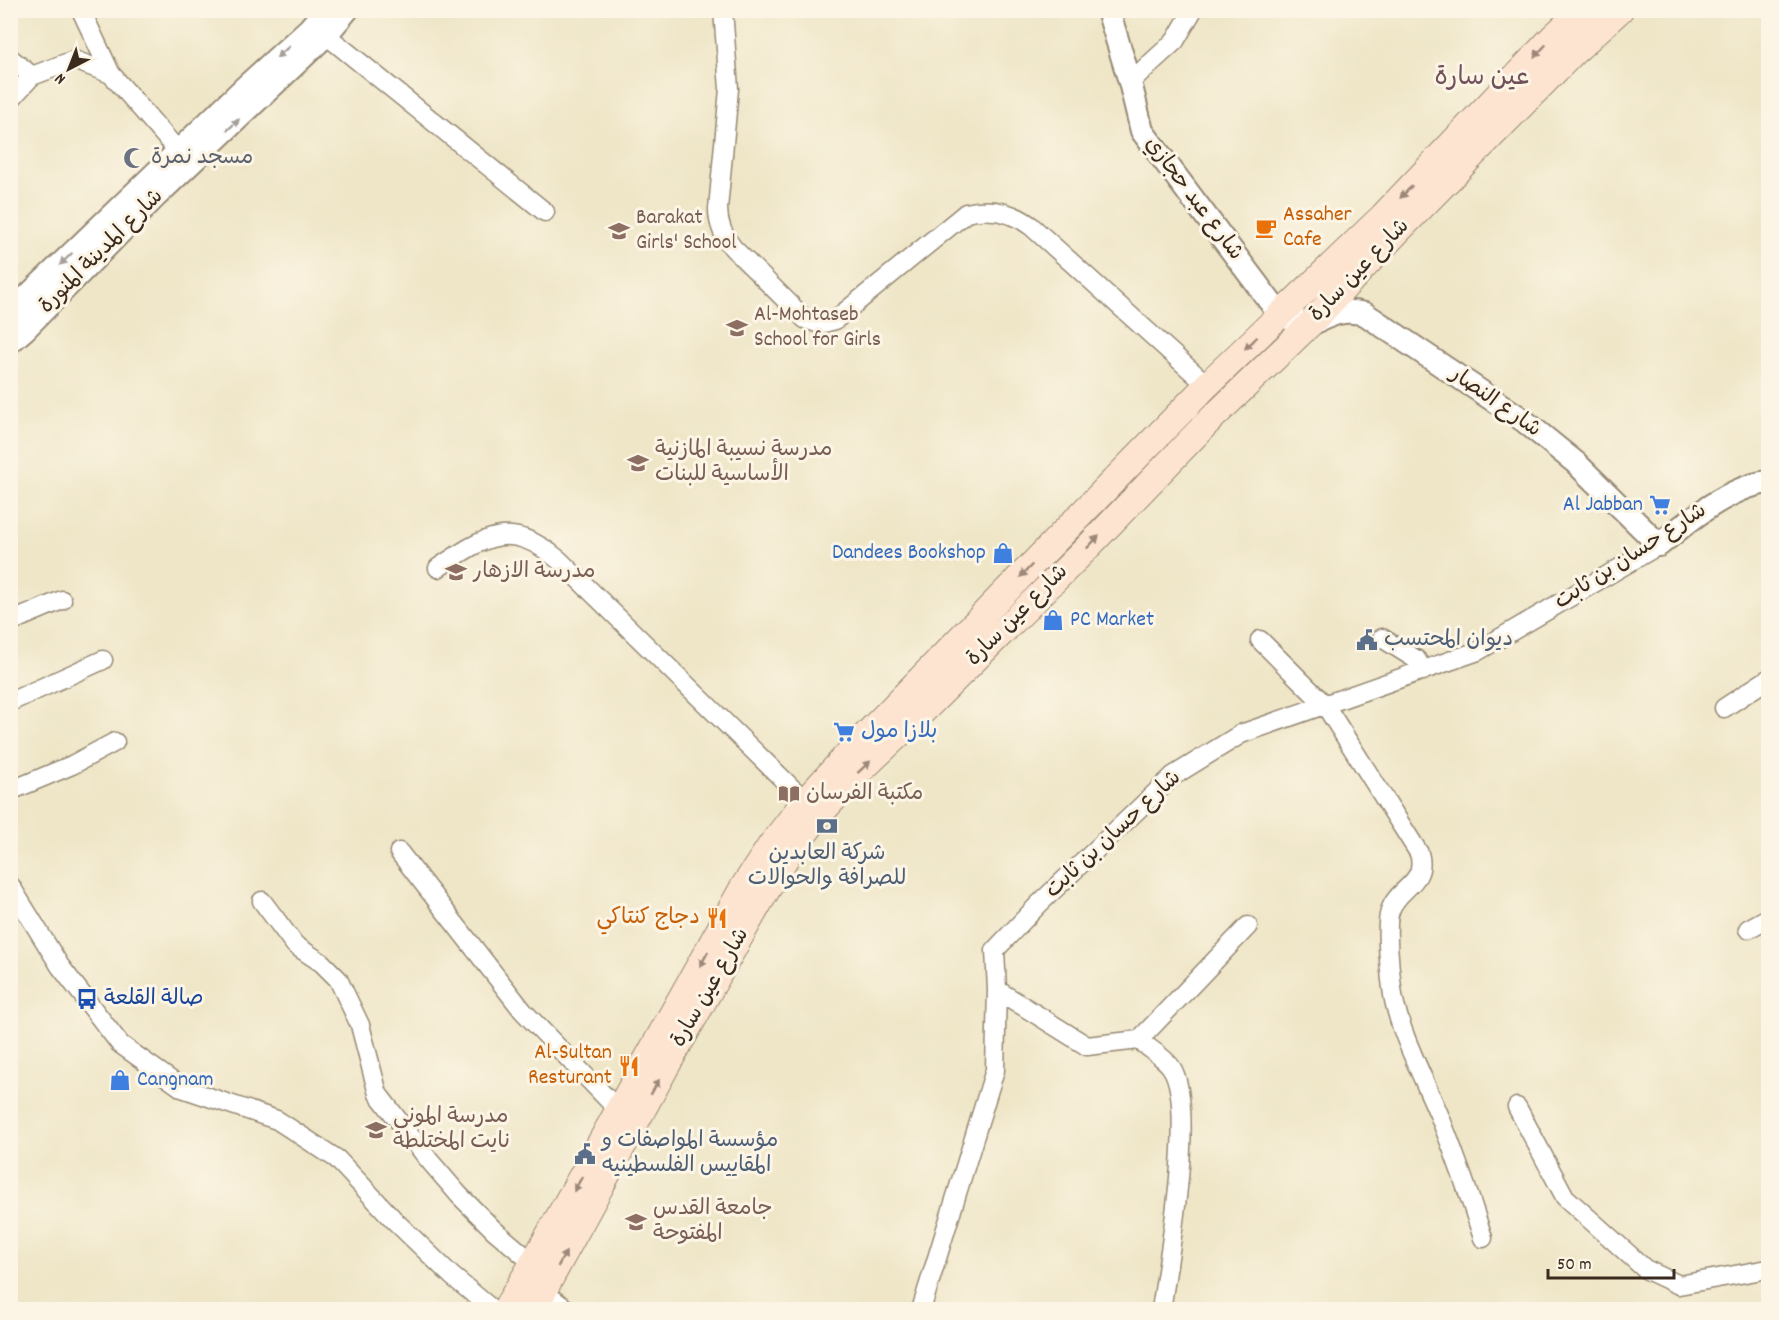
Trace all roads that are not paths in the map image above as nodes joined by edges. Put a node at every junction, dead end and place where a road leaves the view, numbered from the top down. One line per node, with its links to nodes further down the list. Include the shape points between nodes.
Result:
1 (81, 10): 11 (street)
2 (325, 10): 15 (street, شارع المدينة المنورة, one-way to 15)
3 (346, 10): 9 (street, شارع المدينة المنورة)
4 (723, 10): 21 (street, via 729,89 718,209 720,226 733,248 805,319 820,324 835,320 966,213 1003,211 1031,226)
5 (1108, 10): 13 (street, شارع عبد حجازي)
6 (1193, 10): 13 (street, via 1175,41)
7 (1582, 10): 18 (main road, شارع عين سارة, one-way to 18, via 1383,216)
8 (1620, 10): 19 (main road, شارع عين سارة, via 1573,52)
9 (326, 35): 16 (street); 20 (street, شارع المدينة المنورة, one-way to 9)
10 (10, 58): 12 (street)
11 (111, 74): 12 (street, via 74,60); 15 (street)
12 (32, 76): 14 (street)
13 (1130, 82): 18 (street, شارع عبد حجازي, via 1142,131)
14 (10, 100)
15 (178, 151): 17 (street, شارع المدينة المنورة, one-way to 17)
16 (544, 212)
17 (10, 313)
18 (1280, 315): 19 (street); 21 (main road, شارع عين سارة, one-way to 21)
19 (1309, 325): 23 (street, شارع النصار, via 1338,312 1365,314 1523,420 1576,463); 51 (main road, شارع عين سارة, one-way to 19, via 763,895 800,839 856,775)
20 (10, 342)
21 (1207, 385): 37 (main road, شارع عين سارة, one-way to 37)
22 (1768, 482): 23 (street, شارع حسان بن ثابت, via 1755,483 1699,512)
23 (1659, 545): 30 (street, شارع حسان بن ثابت, via 1478,651)
24 (438, 568): 37 (street, via 474,544 496,536 520,537 542,546)
25 (62, 600): 26 (street)
26 (10, 622)
27 (1382, 638): 30 (street, via 1417,660)
28 (1260, 640): 33 (street)
29 (103, 660): 32 (street)
30 (1423, 671): 33 (street, شارع حسان بن ثابت)
31 (1768, 679): 34 (street)
32 (10, 702)
33 (1325, 705): 44 (street, شارع حسان بن ثابت, via 1241,734 1173,776 995,950); 48 (street, via 1419,853 1421,866 1416,879 1390,910 1392,992)
34 (1724, 708)
35 (115, 742): 36 (street)
36 (10, 791)
37 (806, 801): 47 (main road, شارع عين سارة, one-way to 47, via 742,889)
38 (399, 852): 47 (street, via 523,1011)
39 (10, 885): 52 (street, via 60,966 120,1044 182,1088 277,1120 337,1159 452,1276)
40 (262, 901): 49 (street, via 295,945 338,979 360,1025 378,1094 459,1195)
41 (1768, 918): 43 (street)
42 (1248, 926): 45 (street)
43 (1748, 929)
44 (997, 990): 45 (street, via 1087,1046); 55 (street, شارع حسان بن ثابت, via 995,1070)
45 (1139, 1040): 56 (street, via 1171,1067 1182,1099 1178,1193)
46 (1517, 1107): 50 (street, via 1564,1197 1645,1269 1679,1285)
47 (619, 1111): 49 (main road, شارع عين سارة, one-way to 49)
48 (1483, 1238)
49 (533, 1263): 53 (main road, شارع عين سارة)
50 (1768, 1269)
51 (538, 1301): 54 (street)
52 (494, 1310)
53 (505, 1310)
54 (568, 1310)
55 (921, 1310)
56 (1161, 1310)

